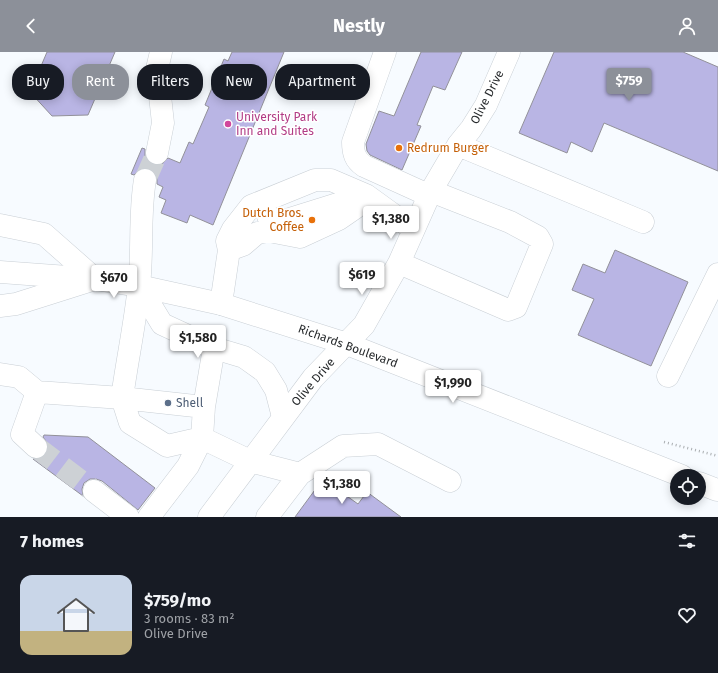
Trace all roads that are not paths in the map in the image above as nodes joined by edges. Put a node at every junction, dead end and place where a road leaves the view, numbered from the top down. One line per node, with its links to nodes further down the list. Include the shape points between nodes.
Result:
1 (162, 52): 5 (main road, via 157,70 163,123)
2 (385, 52): 7 (main road, via 353,142 354,155 364,166)
3 (509, 52): 4 (main road, Olive Drive, via 486,105)
4 (458, 145): 7 (main road, Olive Drive); 10 (main road)
5 (157, 153)
6 (145, 180): 18 (main road, via 142,196 143,233)
7 (430, 193): 12 (main road, Olive Drive); 14 (main road, via 510,222 538,237 542,244 516,307 508,310)
8 (366, 195): 9 (main road, via 331,180 315,180); 9 (main road, via 280,222 270,221 265,207); 12 (main road); 13 (main road, via 355,208 339,219 300,237 269,231 257,233 243,245)
9 (270, 199): 13 (main road, via 251,206 233,229 227,241)
10 (643, 222)
11 (0, 225): 17 (main road, via 44,234)
12 (414, 229): 14 (main road, Olive Drive)
13 (229, 250): 19 (main road)
14 (399, 263): 21 (main road, Olive Drive, via 364,326)
15 (0, 272): 17 (main road, Richards Boulevard)
16 (718, 274): 24 (main road)
17 (95, 279): 18 (main road, Richards Boulevard); 20 (main road, via 16,304)
18 (139, 286): 19 (main road, Richards Boulevard); 22 (main road, via 162,324); 26 (main road)
19 (221, 304): 21 (main road, Richards Boulevard)
20 (0, 306)
21 (347, 344): 28 (main road, Olive Drive, via 313,378); 32 (main road, Richards Boulevard)
22 (214, 348): 27 (main road); 28 (main road, via 244,357 265,372 276,390)
23 (9, 376): 25 (main road)
24 (668, 376)
25 (37, 392): 26 (main road); 30 (main road, via 22,434)
26 (122, 398): 27 (main road); 29 (main road, via 130,423 168,446)
27 (204, 407): 29 (main road)
28 (283, 417): 31 (main road, Olive Drive)
29 (202, 438): 31 (main road); 37 (main road, via 188,466)
30 (36, 447)
31 (250, 461): 33 (main road); 38 (main road, Olive Drive)
32 (670, 471)
33 (300, 474): 34 (main road, via 343,446 378,444); 39 (main road)
34 (450, 481)
35 (94, 491): 36 (main road)
36 (128, 517)
37 (149, 517)
38 (209, 517)
39 (267, 517)

